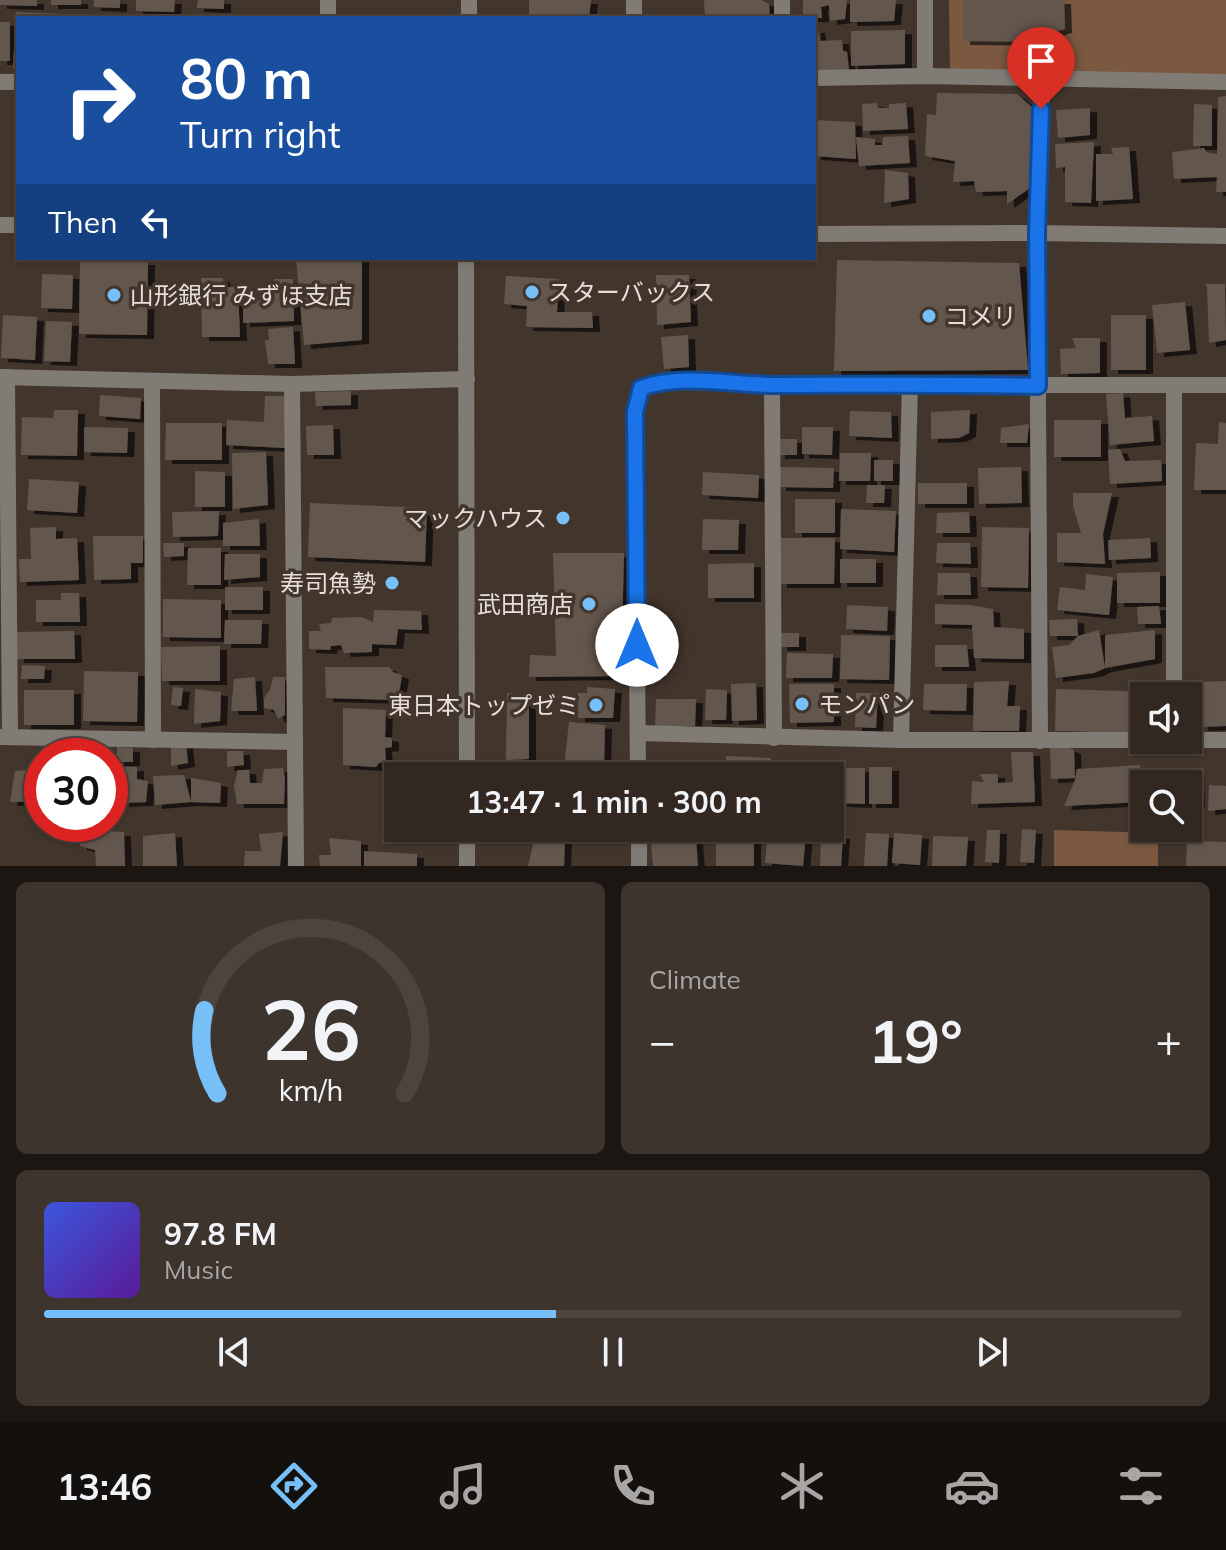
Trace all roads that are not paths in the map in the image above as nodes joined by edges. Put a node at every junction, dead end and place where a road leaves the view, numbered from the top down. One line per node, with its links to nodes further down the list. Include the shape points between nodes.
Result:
1 (925, 0): 2 (street)
2 (925, 76): 3 (street); 4 (street)
3 (816, 78)
4 (1042, 78): 5 (street); 6 (street)
5 (1226, 82)
6 (1037, 233): 7 (street); 8 (street); 18 (street)
7 (816, 234)
8 (1226, 236)
9 (466, 260): 11 (street)
10 (4, 377): 12 (street); 21 (street)
11 (467, 379): 14 (street); 30 (street)
12 (152, 381): 14 (street); 23 (street)
13 (910, 383): 15 (street); 18 (street); 24 (street)
14 (292, 384): 29 (street)
15 (772, 385): 20 (street, via 661,381 641,388 635,412); 22 (street)
16 (1174, 385): 17 (street); 18 (street); 19 (street)
17 (1226, 385)
18 (1038, 386): 28 (street)
19 (1174, 682)
20 (638, 733): 22 (street); 31 (street)
21 (5, 737): 23 (street)
22 (774, 738): 24 (street)
23 (153, 740): 29 (street)
24 (901, 740): 28 (street)
25 (1130, 740): 28 (street)
26 (1202, 740): 27 (street)
27 (1226, 740)
28 (1040, 741)
29 (295, 742): 34 (street)
30 (467, 762)
31 (638, 762)
32 (467, 842): 35 (street)
33 (639, 842): 36 (street)
34 (296, 866)
35 (467, 866)
36 (639, 866)

